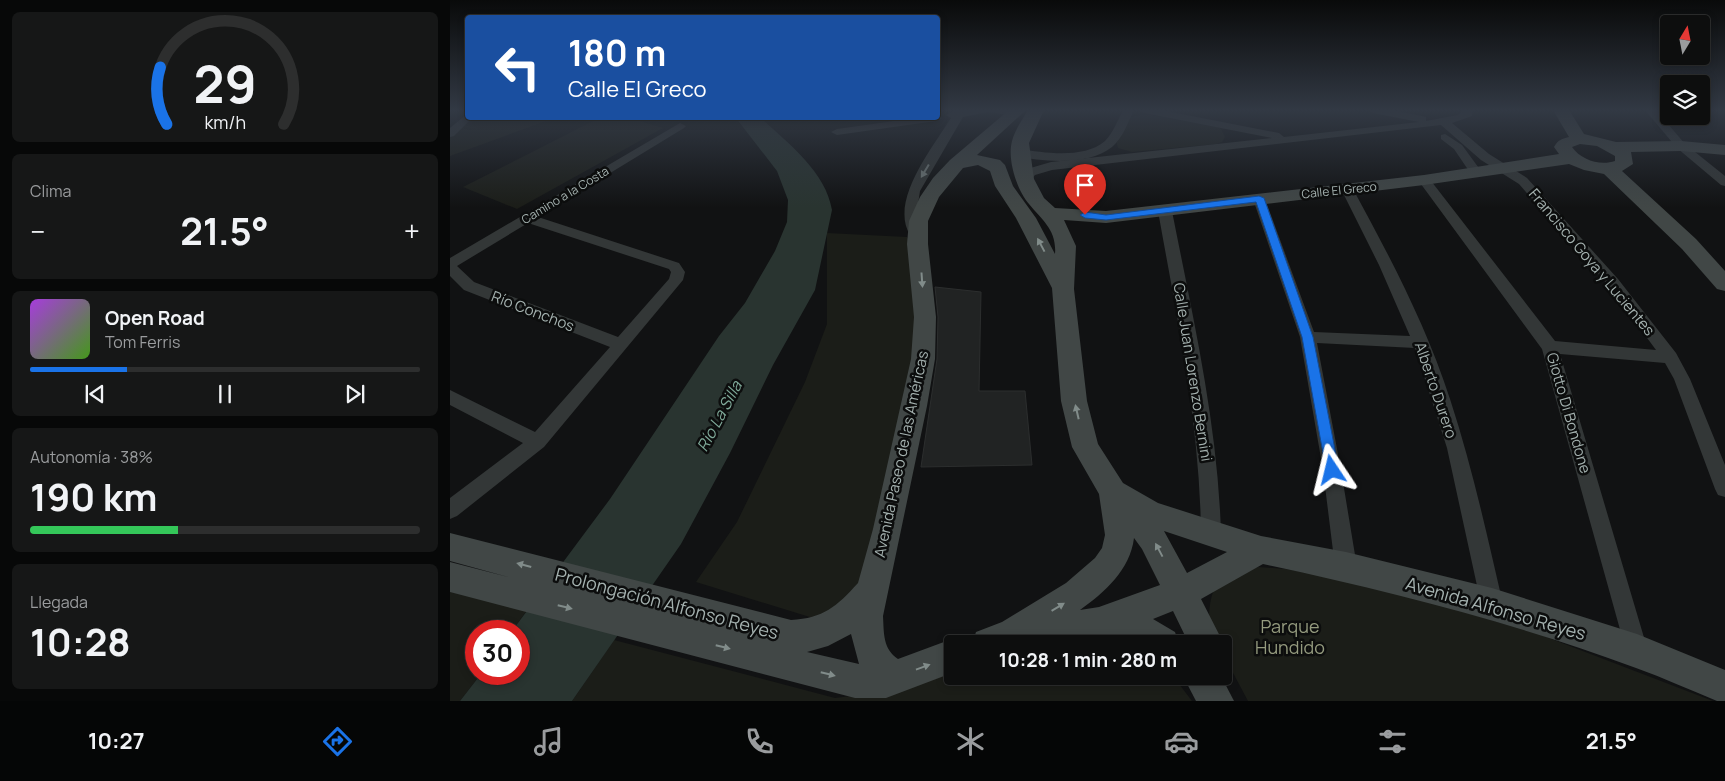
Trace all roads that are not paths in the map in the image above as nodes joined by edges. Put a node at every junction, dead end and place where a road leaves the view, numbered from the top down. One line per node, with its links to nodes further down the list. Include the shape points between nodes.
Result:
1 (652, 143): 35 (street, Camino a la Costa)
2 (942, 143): 36 (street, one-way to 36, via 914,190 910,217)
3 (981, 143): 22 (street, Avenida Paseo de las Américas)
4 (1020, 143): 17 (street)
5 (1110, 143): 17 (street, via 1088,152 1052,156); 20 (street)
6 (1229, 143): 13 (street)
7 (1259, 143): 13 (street)
8 (1453, 143): 25 (street)
9 (1469, 143): 24 (street, Francisco Goya y Lucientes)
10 (1566, 143): 18 (street, via 1563,147)
11 (1603, 143): 15 (street)
12 (1678, 143): 14 (street)
13 (1227, 146): 20 (street)
14 (1681, 146): 15 (street); 16 (street); 19 (street)
15 (1613, 147): 23 (street, via 1619,151)
16 (1725, 150)
17 (1020, 153): 27 (street)
18 (1571, 158): 23 (street, via 1590,166); 24 (street, Calle El Greco)
19 (1694, 158): 21 (street); 23 (street, via 1643,157); 29 (street)
20 (1119, 159): 27 (street, via 1041,168)
21 (1725, 159)
22 (956, 164): 26 (street, via 985,161 999,169); 36 (street, Avenida Paseo de las Américas, via 934,187)
23 (1618, 164): 40 (street)
24 (1503, 167): 25 (street, Calle El Greco); 46 (street, Francisco Goya y Lucientes, via 1523,181 1577,240)
25 (1475, 171): 28 (street, Calle El Greco)
26 (1000, 178): 32 (street, via 1019,194); 41 (street, one-way to 26, via 1026,218)
27 (1024, 179): 32 (street)
28 (1424, 180): 30 (street, Calle El Greco); 45 (street, Giotto Di Bondone)
29 (1725, 182)
30 (1347, 189): 31 (street, Calle El Greco); 43 (street, Alberto Durero, via 1402,294)
31 (1259, 198): 33 (street, Calle El Greco); 42 (street)
32 (1043, 207): 34 (street, Calle El Greco); 37 (street, via 1059,227)
33 (1165, 211): 34 (street, Calle El Greco); 52 (street, Calle Juan Lorenzo Bernini, via 1195,372 1210,481)
34 (1106, 217): 37 (street, Calle El Greco, via 1076,234)
35 (527, 218): 38 (street, Camino a la Costa); 44 (street, via 674,266 678,272 676,280)
36 (915, 232): 57 (street, Avenida Paseo de las Américas, one-way to 57, via 922,277 924,358 885,541)
37 (1066, 246): 41 (street)
38 (450, 264)
39 (450, 268): 44 (street, Río Conchos, via 469,286)
40 (1725, 284)
41 (1063, 289): 50 (street, one-way to 41, via 1085,447 1074,401)
42 (1308, 337): 43 (street); 55 (street)
43 (1420, 342): 59 (street, Alberto Durero, via 1441,396 1459,461)
44 (622, 345): 48 (street)
45 (1550, 347): 46 (street); 67 (street, Giotto Di Bondone)
46 (1670, 357): 49 (street, Francisco Goya y Lucientes, via 1682,379)
47 (450, 397): 48 (street)
48 (538, 442): 51 (street)
49 (1725, 489)
50 (1112, 492): 52 (street, Avenida Alfonso Reyes, via 1150,513); 58 (street, one-way to 50, via 1153,539); 61 (street, one-way to 50, via 1062,605 1098,576 1114,556 1119,541)
51 (450, 510)
52 (1211, 534): 53 (street, Avenida Alfonso Reyes)
53 (1260, 550): 55 (street, Avenida Alfonso Reyes); 56 (street)
54 (453, 557): 66 (street, Prolongación Alfonso Reyes)
55 (1346, 567): 59 (street, Avenida Alfonso Reyes)
56 (1215, 575): 58 (street); 65 (street, via 1206,596)
57 (871, 591): 66 (street, Prolongación Alfonso Reyes, via 840,624 806,636); 69 (street, Avenida Paseo de las Américas, via 868,647 882,672)
58 (1181, 593): 60 (street); 64 (street)
59 (1492, 604): 67 (street, Avenida Alfonso Reyes)
60 (1099, 623): 62 (street); 63 (street, via 1138,628)
61 (1007, 635)
62 (1033, 635)
63 (1149, 635)
64 (1203, 635)
65 (1204, 635)
66 (786, 649): 69 (street, one-way to 69, via 855,681)
67 (1637, 651): 72 (street, Avenida Alfonso Reyes)
68 (944, 659): 69 (street, one-way to 68)
69 (894, 677)
70 (1206, 685): 73 (street)
71 (1225, 685): 74 (street)
72 (1725, 687)
73 (1217, 701)
74 (1232, 701)

